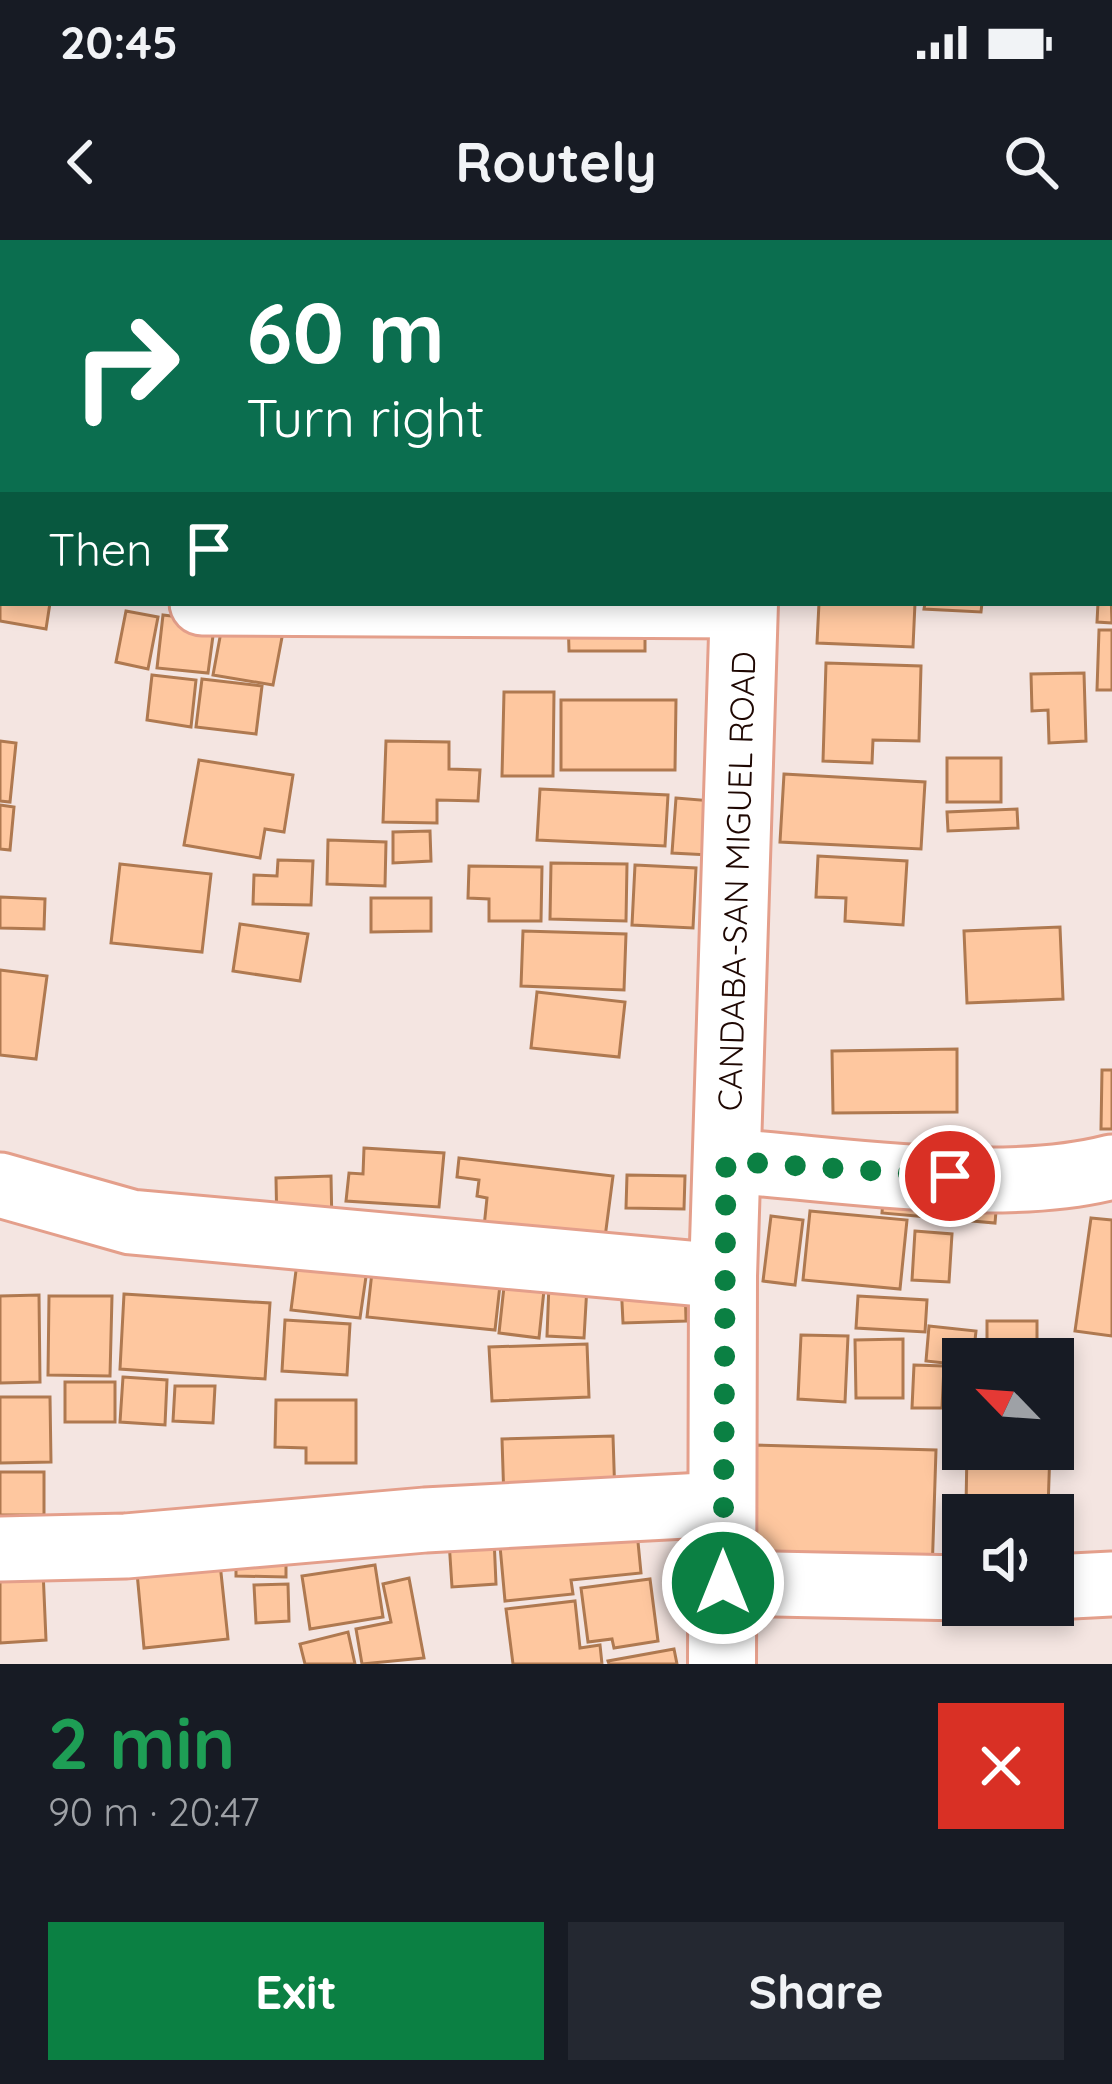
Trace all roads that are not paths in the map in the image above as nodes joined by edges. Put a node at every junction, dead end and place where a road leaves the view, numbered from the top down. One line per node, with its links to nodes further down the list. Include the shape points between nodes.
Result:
1 (338, 606): 2 (street)
2 (586, 606)
3 (744, 606): 4 (main road, CANDABA-SAN MIGUEL ROAD)
4 (726, 1161): 5 (street, via 995,1178 1072,1177); 7 (main road, CANDABA-SAN MIGUEL ROAD)
5 (1112, 1167)
6 (0, 1185): 7 (street, via 131,1222)
7 (723, 1276): 8 (main road, CANDABA-SAN MIGUEL ROAD)
8 (723, 1504): 9 (street); 10 (main road, CANDABA-SAN MIGUEL ROAD)
9 (0, 1549)
10 (723, 1583): 13 (street); 14 (main road, CANDABA-SAN MIGUEL ROAD)
11 (1112, 1584): 12 (street)
12 (1074, 1586)
13 (942, 1588)
14 (722, 1664)

